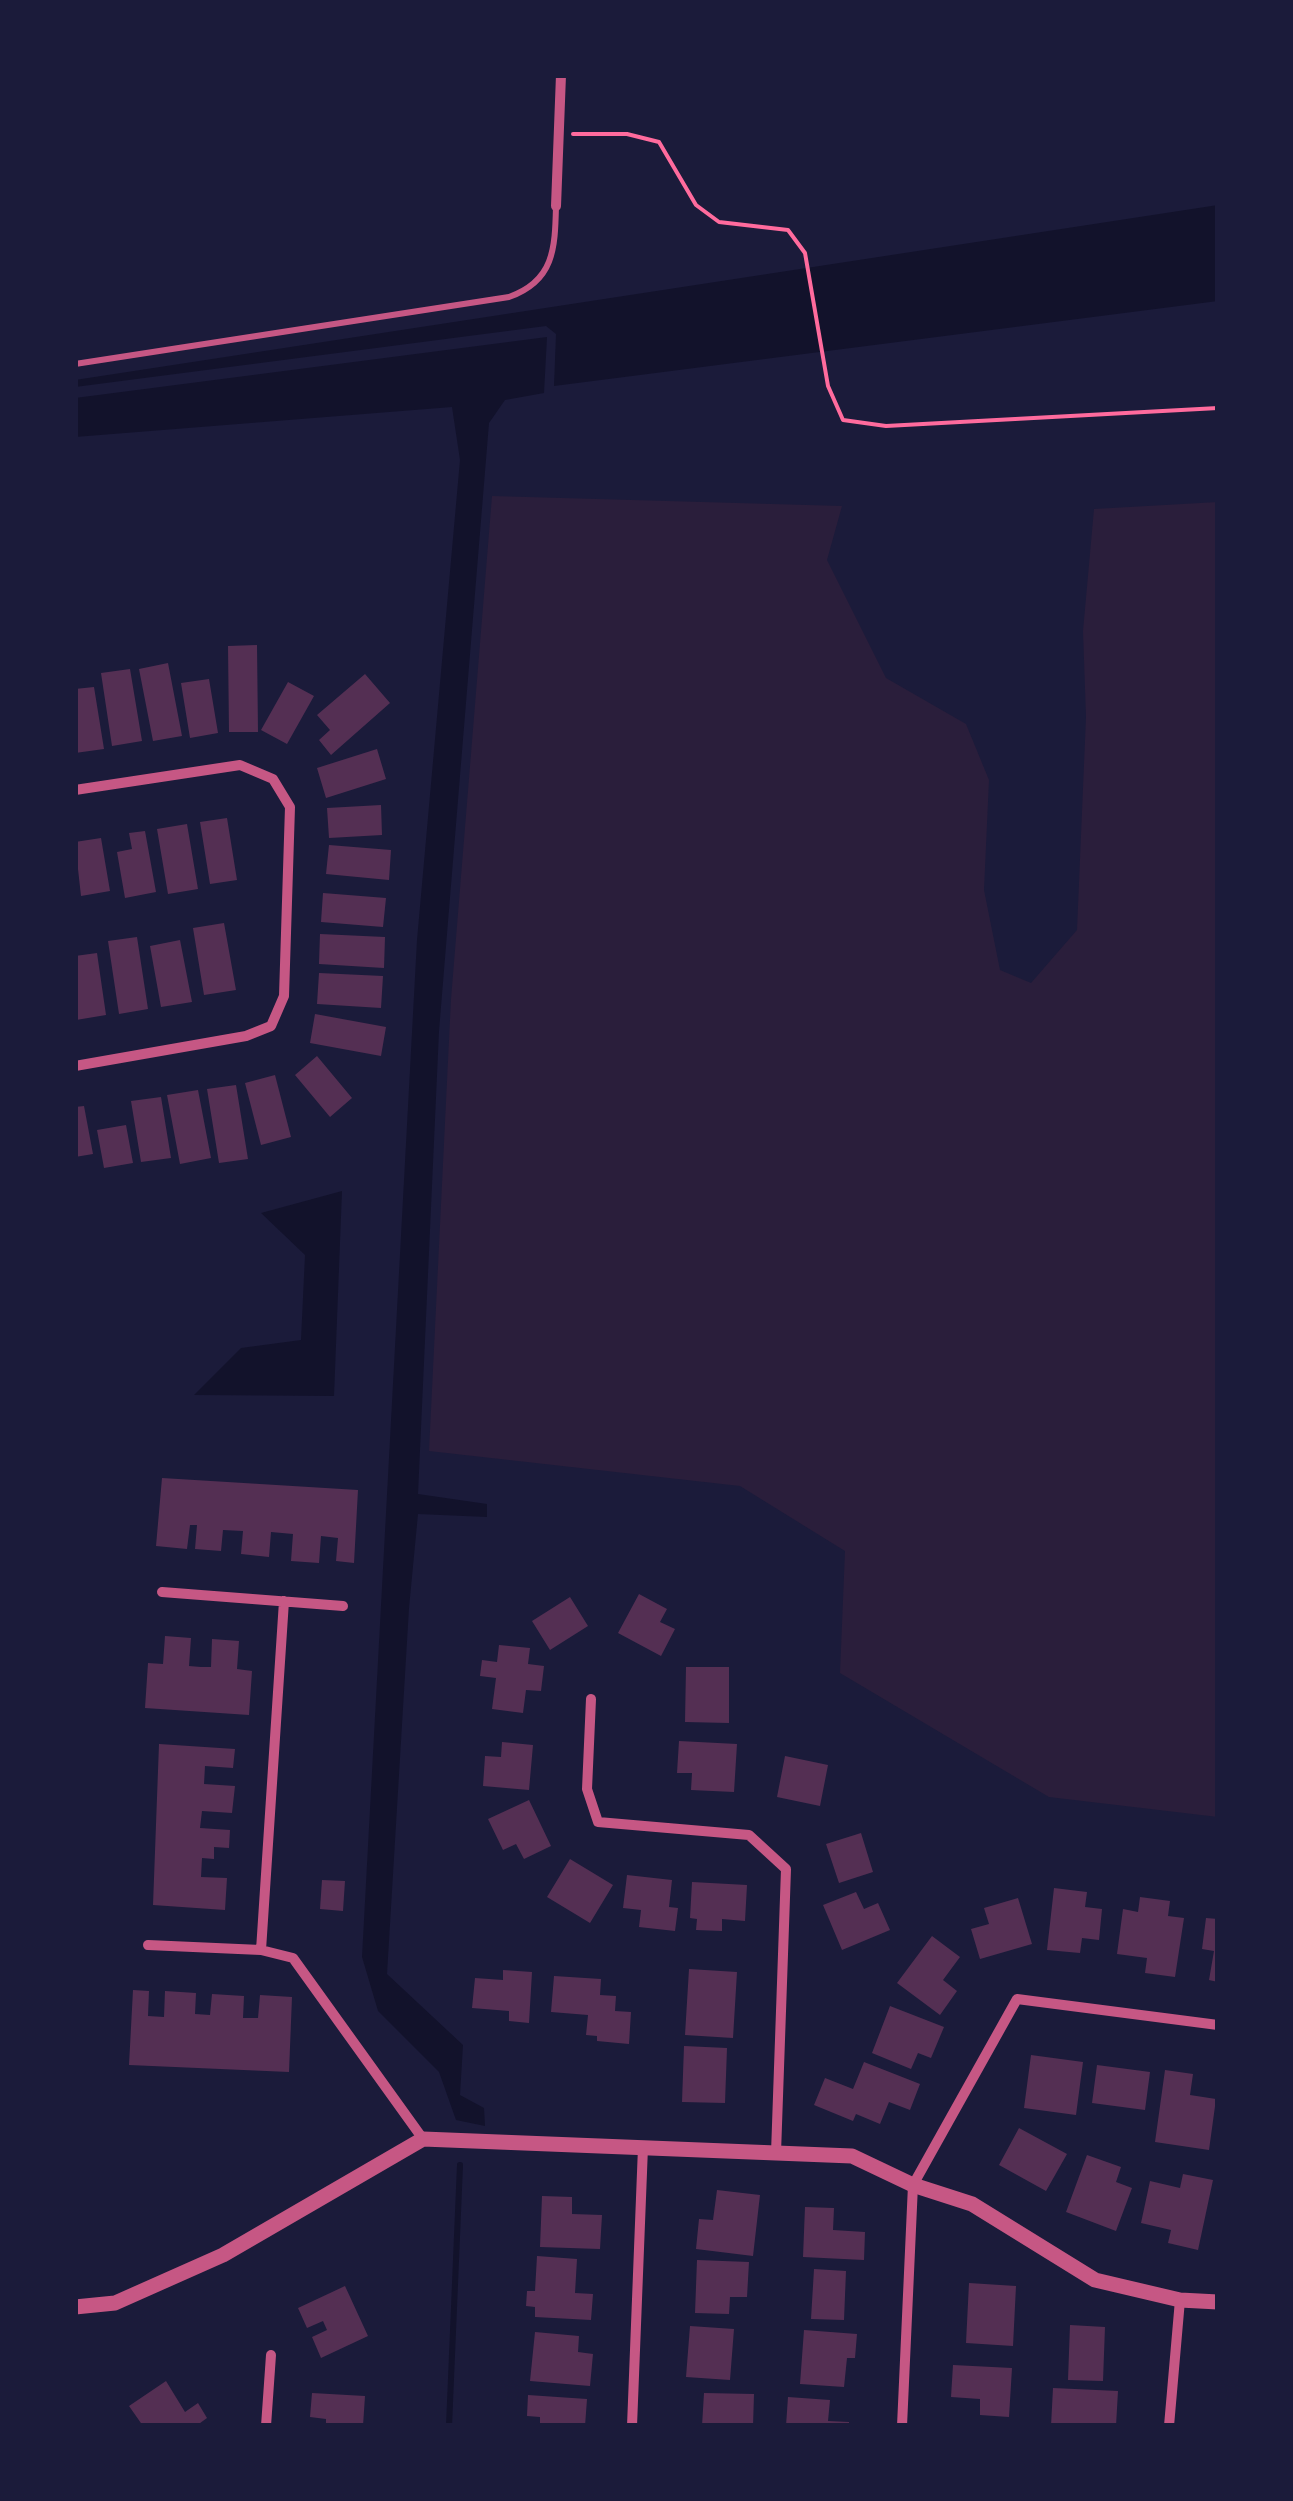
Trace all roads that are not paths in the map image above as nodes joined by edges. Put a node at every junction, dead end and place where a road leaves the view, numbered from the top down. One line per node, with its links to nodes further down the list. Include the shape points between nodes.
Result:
1 (562, 75): 2 (street)
2 (556, 206): 3 (lane, via 549,266 529,290 509,298)
3 (75, 364)
4 (75, 790): 5 (street, via 240,765 273,778 290,807 284,996 271,1026)
5 (75, 1066)
6 (162, 1592): 7 (street)
7 (284, 1601): 8 (street); 11 (street)
8 (343, 1606)
9 (591, 1699): 15 (street, via 587,1789 598,1822 748,1835 786,1869)
10 (148, 1945): 11 (street)
11 (261, 1950): 13 (street, via 293,1958)
12 (1218, 2026): 16 (street, via 1017,1999)
13 (424, 2139): 14 (street); 19 (street, via 223,2256 115,2303)
14 (643, 2147): 15 (street); 22 (street)
15 (776, 2153): 16 (street, via 852,2156)
16 (914, 2184): 17 (street, via 972,2204 1095,2280); 23 (street)
17 (1180, 2300): 18 (street); 24 (street)
18 (1218, 2302)
19 (75, 2307)
20 (270, 2356): 21 (street)
21 (266, 2426)
22 (632, 2426)
23 (902, 2426)
24 (1169, 2426)

